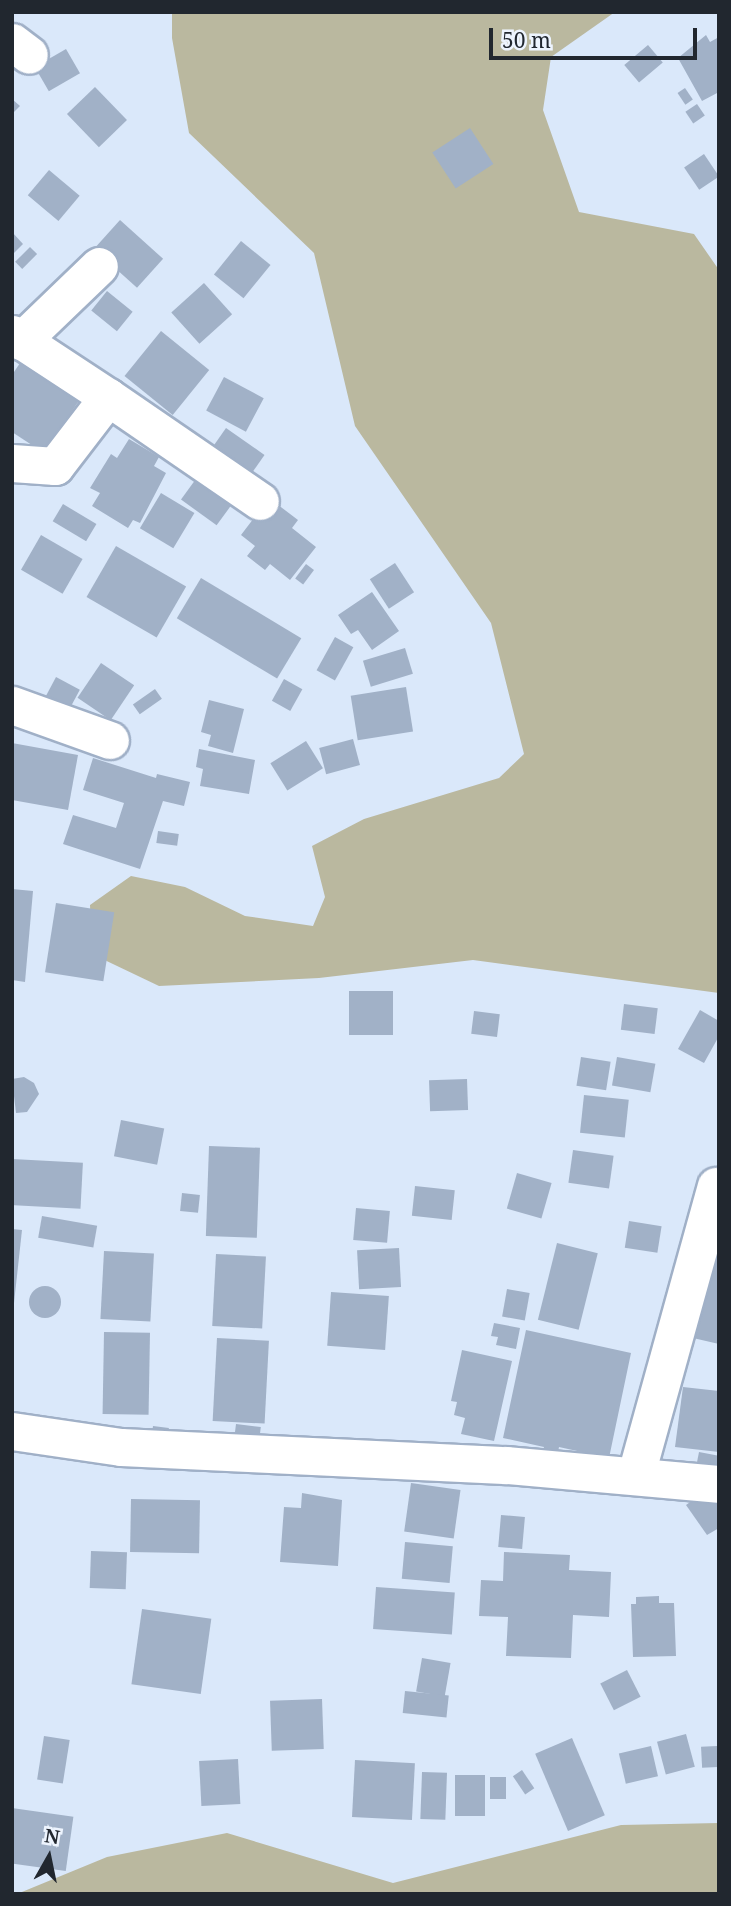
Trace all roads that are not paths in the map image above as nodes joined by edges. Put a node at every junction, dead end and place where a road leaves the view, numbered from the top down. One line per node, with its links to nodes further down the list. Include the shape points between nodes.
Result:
1 (99, 266): 2 (street)
2 (17, 338): 3 (street)
3 (108, 397): 4 (street, via 55,466); 5 (street)
4 (12, 463)
5 (260, 501)
6 (12, 705): 7 (street)
7 (110, 740)
8 (716, 1186): 10 (street)
9 (12, 1431): 10 (street, via 121,1447)
10 (636, 1474): 11 (street)
11 (719, 1485)

